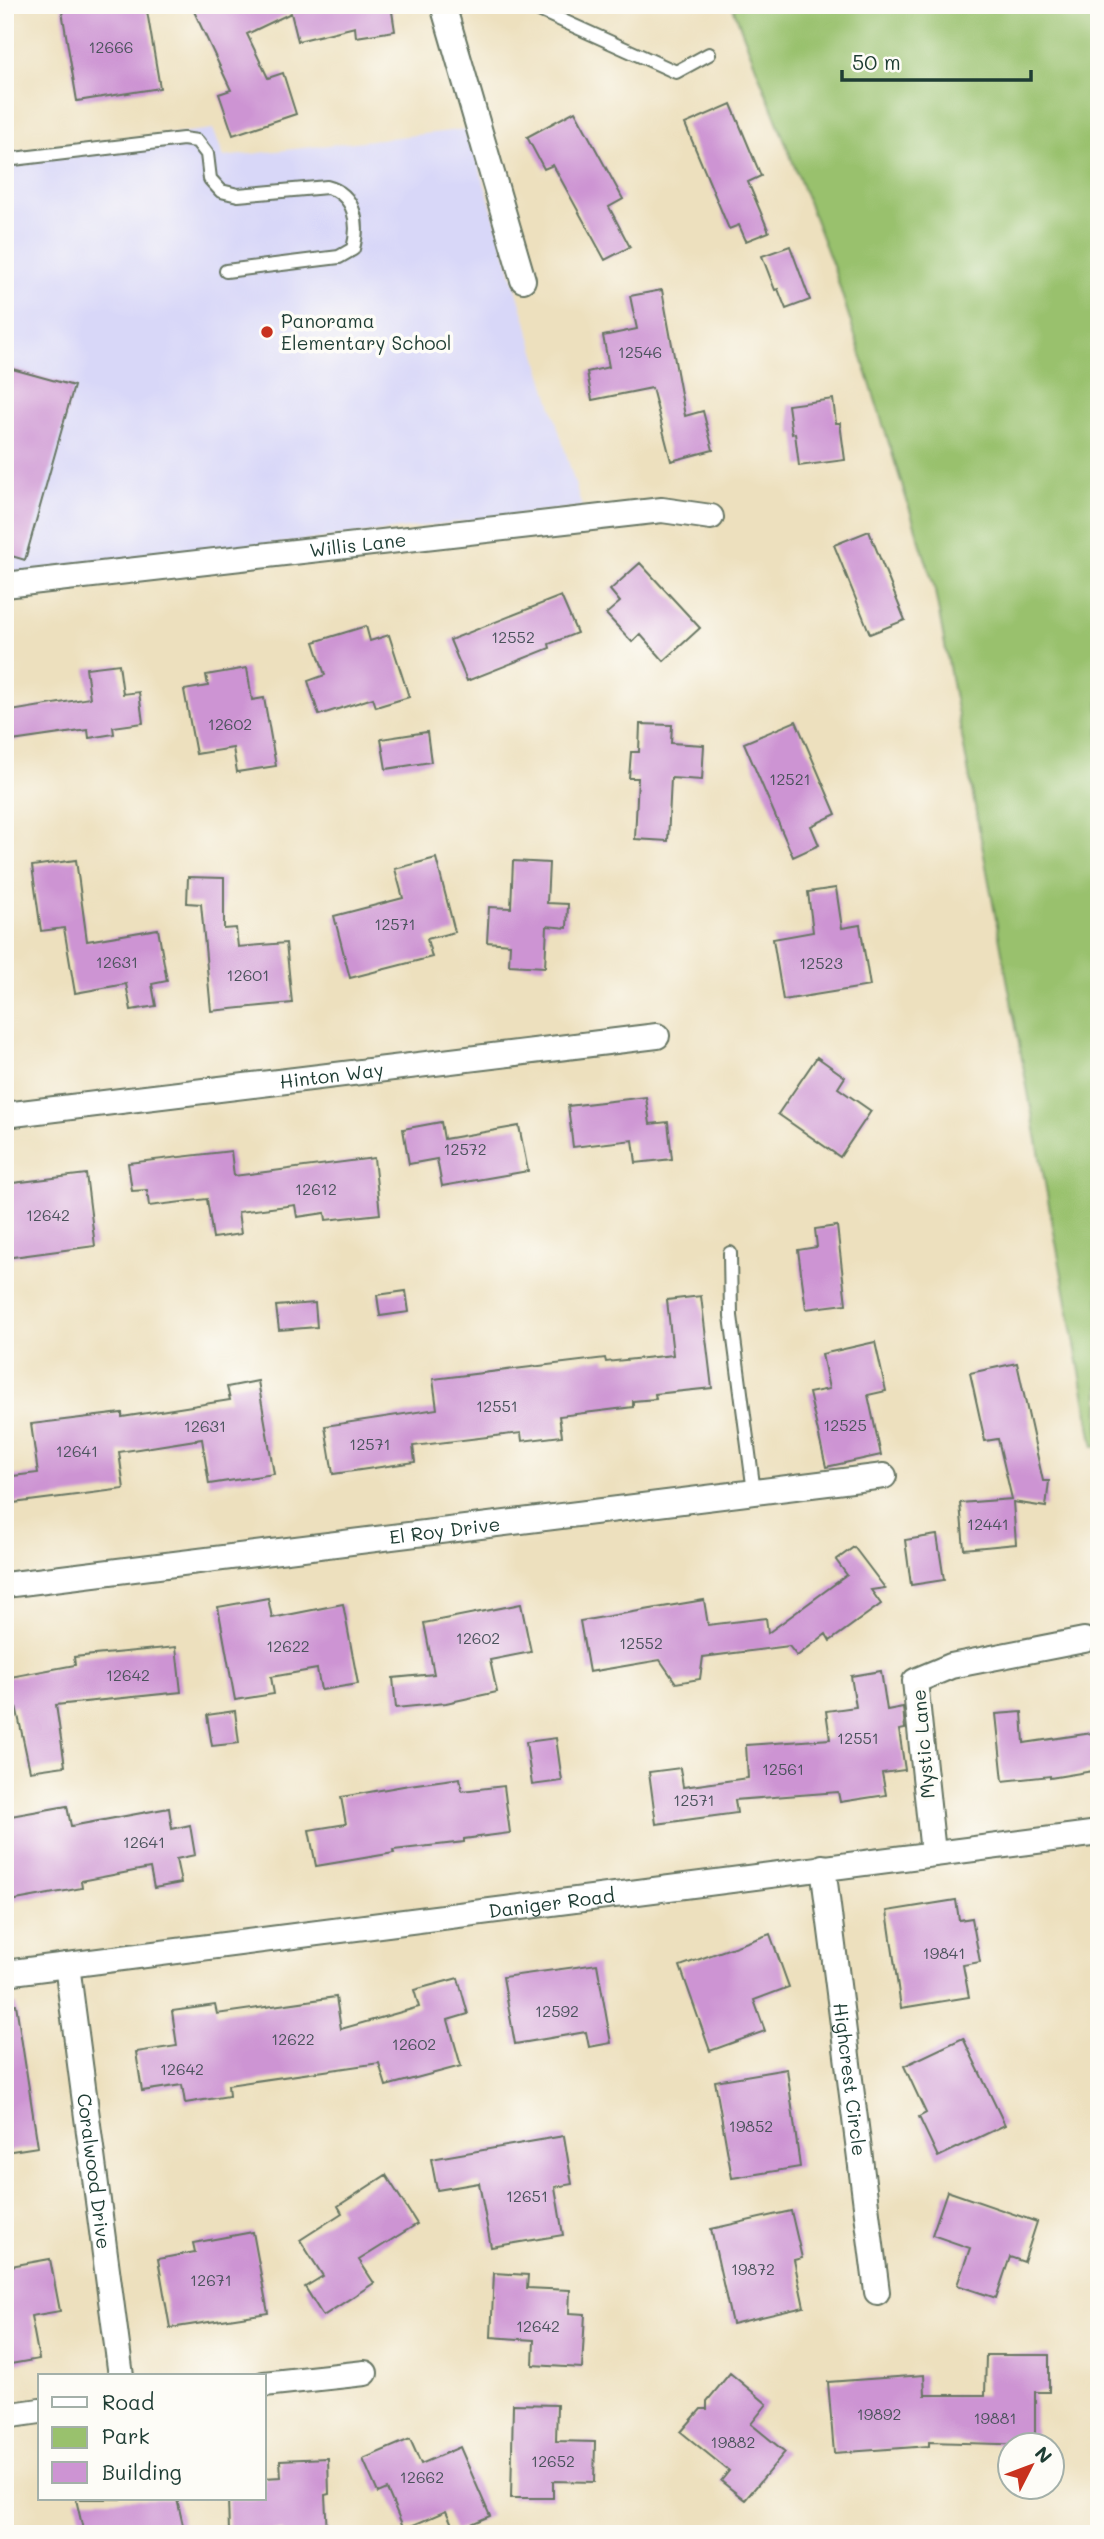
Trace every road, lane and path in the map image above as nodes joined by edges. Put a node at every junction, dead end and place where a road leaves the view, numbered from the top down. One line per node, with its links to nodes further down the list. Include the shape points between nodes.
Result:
1 (443, 5): 6 (street)
2 (533, 5): 3 (lane, via 676,72)
3 (709, 54)
4 (5, 160): 5 (lane, via 183,139 197,141 207,154 210,179 221,191 238,195 327,187 341,191 352,204 357,236 353,249 339,257)
5 (226, 271)
6 (523, 280)
7 (711, 517): 8 (street, Willis Lane, via 662,510)
8 (5, 585)
9 (657, 1036): 10 (street, Hinton Way)
10 (5, 1115)
11 (730, 1253): 13 (lane, via 732,1316)
12 (884, 1476): 13 (street, El Roy Drive)
13 (754, 1492): 14 (street, El Roy Drive)
14 (5, 1585)
15 (1084, 1640): 17 (street, Mystic Lane, via 951,1666 915,1681)
16 (1099, 1833): 17 (street, Daniger Road)
17 (933, 1853): 18 (street, Daniger Road)
18 (824, 1867): 19 (street, Daniger Road); 21 (street, Highcrest Circle)
19 (67, 1965): 20 (street, Daniger Road); 23 (street, Coralwood Drive)
20 (5, 1973)
21 (877, 2292)
22 (365, 2373): 24 (street)
23 (121, 2374)
24 (266, 2384)
25 (38, 2411): 26 (street)
26 (5, 2416)

